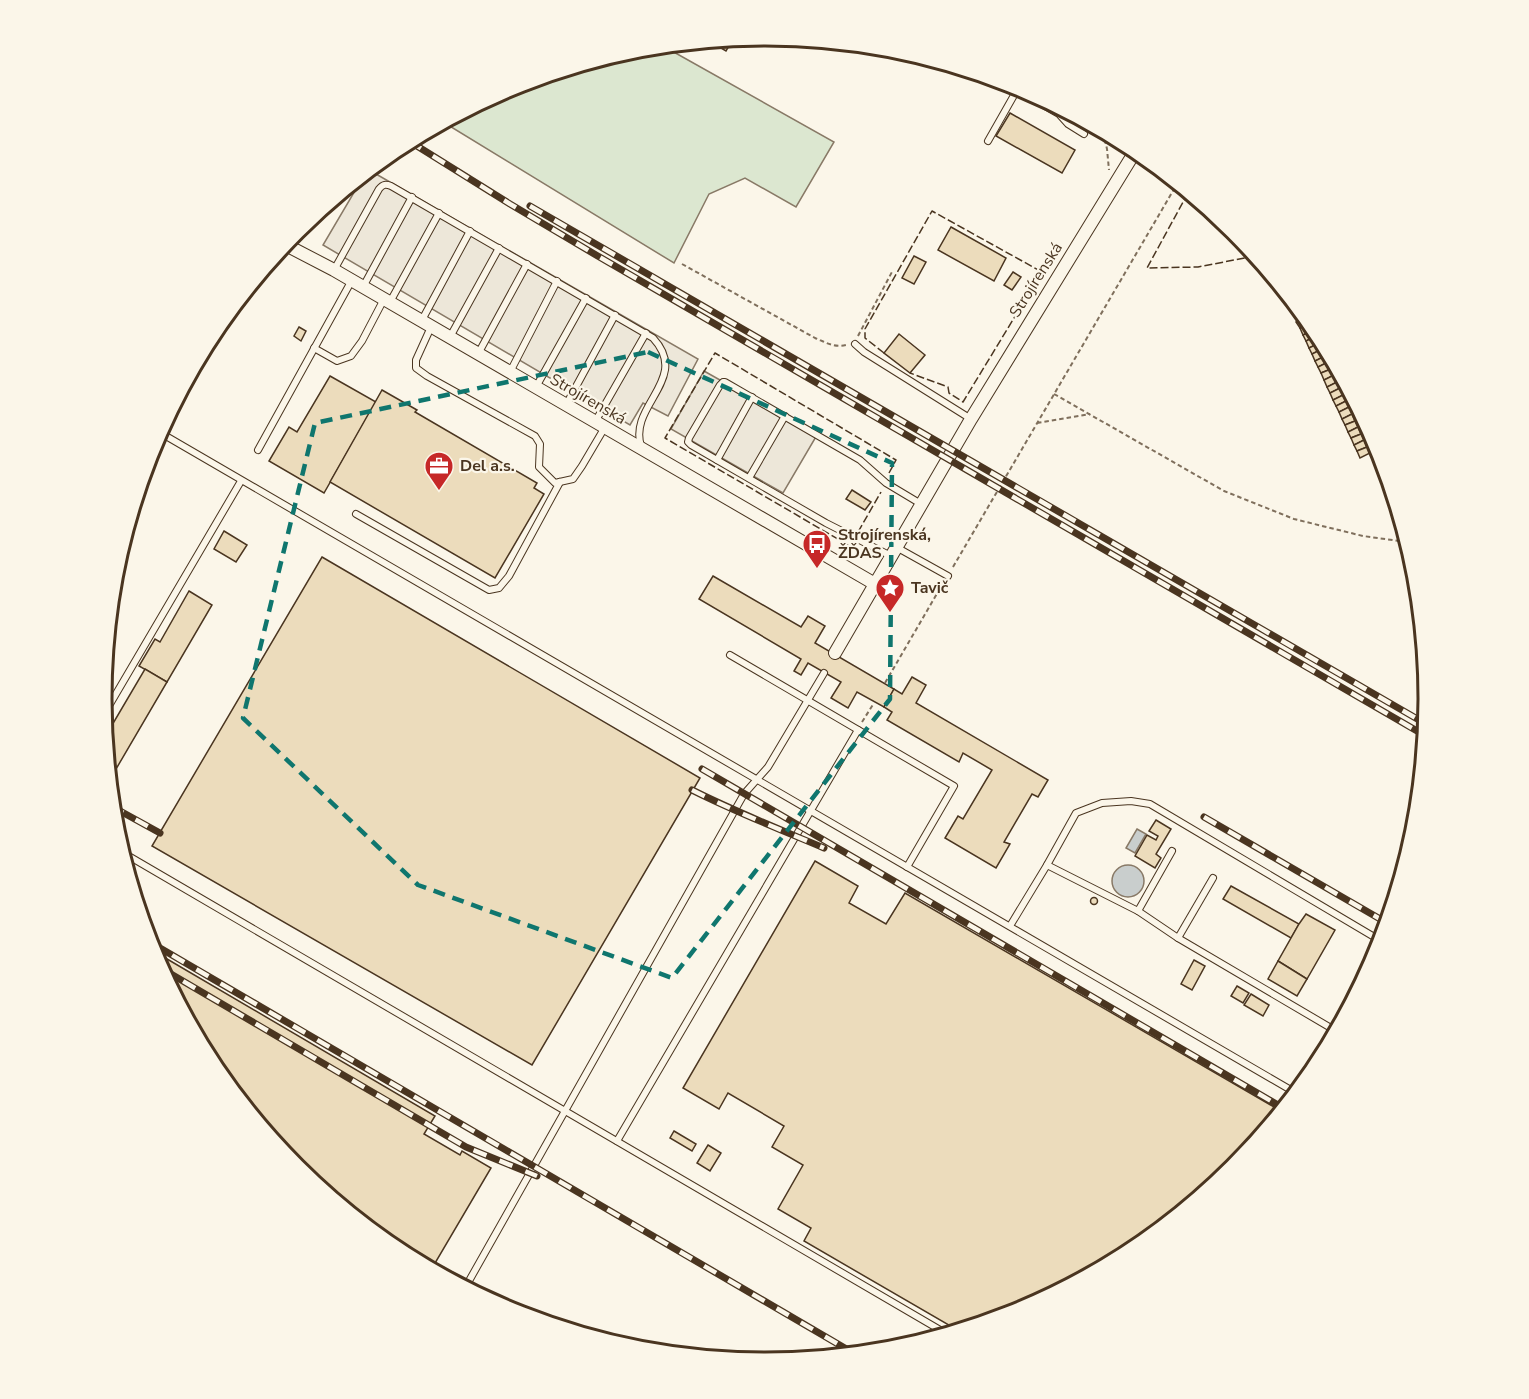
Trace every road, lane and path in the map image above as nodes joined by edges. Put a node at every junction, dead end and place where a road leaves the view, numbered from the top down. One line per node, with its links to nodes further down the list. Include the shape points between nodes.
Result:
1 (1014, 96): 4 (lane)
2 (1064, 120): 3 (lane)
3 (1084, 134)
4 (988, 141)
5 (1106, 143): 7 (path)
6 (1130, 159): 7 (street, Strojírenská)
7 (1112, 189): 37 (street, Strojírenská)
8 (1174, 190): 32 (path)
9 (412, 197): 10 (lane); 16 (lane, via 386,184 382,186); 20 (lane)
10 (439, 213): 11 (lane); 22 (lane)
11 (470, 231): 12 (lane); 24 (lane)
12 (499, 248): 14 (lane); 26 (lane)
13 (293, 249): 16 (street, Strojírenská)
14 (527, 264): 19 (lane); 29 (lane)
15 (682, 264): 27 (path, via 829,344)
16 (334, 270): 18 (street, Strojírenská)
17 (893, 270): 27 (path)
18 (352, 280): 20 (street, Strojírenská); 28 (lane)
19 (557, 281): 21 (lane); 30 (lane)
20 (363, 287): 22 (street, Strojírenská)
21 (586, 298): 23 (lane); 31 (lane)
22 (387, 301): 24 (street, Strojírenská); 28 (lane, via 351,356 337,361)
23 (615, 315): 25 (lane); 34 (lane)
24 (426, 324): 26 (street, Strojírenská); 46 (lane, via 416,368 535,436 540,444 539,466 555,483)
25 (646, 333): 39 (lane); 41 (lane, via 660,345 666,363 664,378 640,428)
26 (450, 337): 29 (street, Strojírenská)
27 (855, 344): 37 (lane)
28 (314, 348): 42 (lane)
29 (478, 354): 30 (street, Strojírenská)
30 (510, 372): 31 (street, Strojírenská)
31 (536, 387): 34 (street, Strojírenská)
32 (1054, 394): 35 (path); 38 (path)
33 (752, 397): 36 (lane); 43 (lane); 43 (lane, via 723,382 689,438 691,445)
34 (566, 405): 39 (street, Strojírenská)
35 (1090, 414): 38 (path); 49 (path, via 1224,491 1294,519)
36 (785, 416): 44 (lane); 47 (lane, via 860,460 886,483)
37 (971, 419): 47 (street, Strojírenská)
38 (1038, 423): 51 (path)
39 (600, 424): 41 (street, Strojírenská); 46 (lane, via 582,466 573,479)
40 (167, 437): 45 (lane)
41 (642, 449): 52 (street, Strojírenská)
42 (258, 450)
43 (717, 460): 44 (lane)
44 (749, 478): 50 (lane, via 826,523)
45 (241, 481): 58 (lane); 61 (lane)
46 (560, 482): 48 (lane, via 509,576 499,588 489,590)
47 (921, 504): 50 (street, Strojírenská)
48 (356, 514)
49 (1398, 541)
50 (894, 552): 51 (lane); 52 (street, Strojírenská)
51 (948, 576): 56 (path)
52 (875, 584): 53 (street, Strojírenská)
53 (835, 653)
54 (730, 655): 57 (lane)
55 (824, 673): 57 (lane)
56 (885, 683)
57 (808, 700): 60 (lane); 61 (lane)
58 (112, 701)
59 (874, 703): 60 (path)
60 (858, 730): 62 (lane); 66 (lane, via 954,786)
61 (757, 780): 62 (lane); 74 (lane, via 744,794)
62 (810, 811): 66 (lane); 75 (lane)
63 (1172, 851): 68 (lane)
64 (131, 856): 74 (lane)
65 (1047, 865): 68 (lane); 69 (lane); 70 (lane, via 1076,813 1102,803 1150,804)
66 (907, 867): 69 (lane)
67 (1214, 878): 71 (lane)
68 (1138, 911): 71 (lane)
69 (1010, 926): 73 (lane)
70 (1373, 936)
71 (1178, 938): 72 (lane)
72 (1329, 1027)
73 (1289, 1089)
74 (565, 1111): 75 (lane); 76 (lane)
75 (617, 1141): 77 (lane)
76 (469, 1281)
77 (938, 1329)

